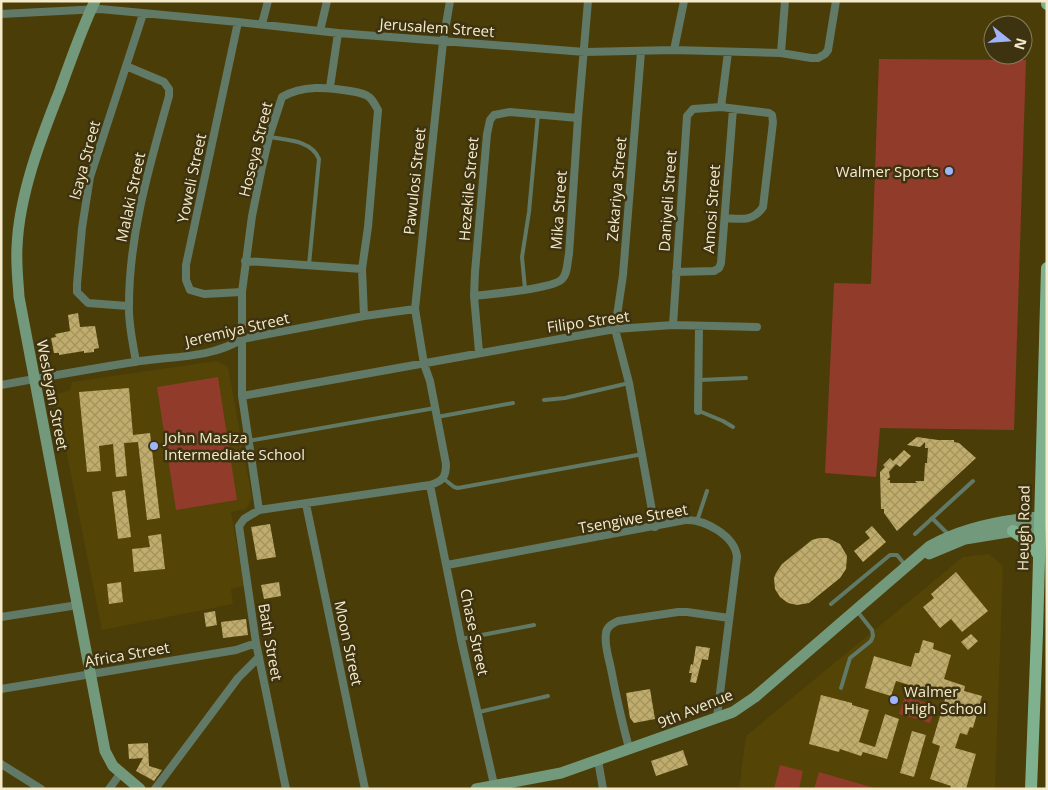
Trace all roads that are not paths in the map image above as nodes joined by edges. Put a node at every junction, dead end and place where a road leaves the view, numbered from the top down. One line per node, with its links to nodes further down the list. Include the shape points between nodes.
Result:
1 (268, 1): 12 (street)
2 (327, 1): 13 (street)
3 (450, 1): 15 (street, Pawulosi Street)
4 (588, 1): 17 (street, Mika Street)
5 (684, 1): 16 (street)
6 (785, 1): 20 (street)
7 (836, 1): 20 (street, Jerusalem Street, via 825,54 811,58)
8 (93, 5): 9 (street, Jerusalem Street, via 51,13); 10 (street, Jerusalem Street); 49 (street, Wesleyan Street, via 39,145 19,227 19,297)
9 (1, 14)
10 (143, 14): 11 (street, Jerusalem Street); 21 (street, Isaya Street)
11 (238, 22): 12 (street, Jerusalem Street); 35 (street, Yoweli Street, via 186,265 186,280 190,290 204,294)
12 (262, 24): 13 (street, Jerusalem Street)
13 (320, 31): 14 (street, Jerusalem Street)
14 (338, 33): 15 (street, Jerusalem Street); 22 (street)
15 (443, 42): 17 (street, Jerusalem Street); 38 (street, Pawulosi Street)
16 (674, 50): 18 (street, Jerusalem Street); 19 (street, Jerusalem Street)
17 (585, 52): 18 (street, Jerusalem Street); 26 (street, Mika Street)
18 (641, 52): 43 (street, Zekariya Street, via 623,275)
19 (728, 52): 20 (street, Jerusalem Street); 23 (street)
20 (781, 53)
21 (126, 66): 37 (street, Malaki Street, via 164,82 169,89 136,227); 37 (street, Isaya Street, via 90,177 77,292 88,303)
22 (330, 87): 27 (street, Hoseya Street, via 303,89 282,97); 32 (street, Hoseya Street, via 370,97 378,110)
23 (721, 107): 24 (street, Daniyeli Street); 33 (street, Daniyeli Street, via 693,109 688,116)
24 (733, 109): 28 (street, Amosi Street); 28 (street, Daniyeli Street, via 769,113 773,122 763,207 749,219)
25 (538, 114): 26 (street, Hezekile Street); 34 (lane, via 522,257); 36 (street, Hezekile Street, via 502,112 490,120)
26 (578, 118): 34 (street, Mika Street, via 565,274 554,284)
27 (269, 137): 29 (street, Hoseya Street); 30 (lane, via 307,145 319,159)
28 (725, 218): 33 (street, Amosi Street, via 719,268 714,271)
29 (245, 262): 30 (street); 35 (street, Hoseya Street)
30 (309, 266): 32 (street)
31 (1047, 268): 70 (main road, Heugh Road)
32 (362, 269): 39 (street, Hoseya Street)
33 (676, 272): 40 (street, Daniyeli Street)
34 (525, 290): 36 (street, Mika Street)
35 (242, 292): 44 (street, Hoseya Street)
36 (474, 296): 45 (street, Hezekile Street)
37 (128, 306): 46 (street, Malaki Street)
38 (415, 309): 39 (street, Jeremiya Street); 47 (street, Pawulosi Street)
39 (364, 316): 44 (street, Jeremiya Street)
40 (673, 325): 41 (street, Filipo Street); 43 (street, Filipo Street)
41 (699, 326): 42 (street, Filipo Street); 50 (street)
42 (757, 327)
43 (615, 329): 45 (street, Filipo Street); 51 (street)
44 (242, 339): 46 (street, Jeremiya Street, via 211,352); 53 (street, Hoseya Street)
45 (479, 352): 47 (street, Filipo Street)
46 (136, 362): 49 (street, Jeremiya Street)
47 (424, 364): 53 (street, Filipo Street); 56 (street, Pawulosi Street)
48 (746, 378): 50 (lane)
49 (36, 379): 52 (street, Jeremiya Street); 79 (street, Wesleyan Street)
50 (699, 380): 57 (street)
51 (629, 382): 54 (lane); 61 (street)
52 (1, 385)
53 (242, 396): 60 (street, Hoseya Street)
54 (544, 400)
55 (512, 403): 58 (lane)
56 (435, 408): 58 (street, Pawulosi Street); 60 (lane)
57 (698, 411): 59 (lane)
58 (437, 417): 62 (street, Pawulosi Street, via 446,464)
59 (733, 428)
60 (248, 441): 67 (street, Hoseya Street)
61 (643, 454): 62 (lane, via 458,488); 71 (street)
62 (444, 479): 64 (street)
63 (973, 480): 68 (lane)
64 (430, 485): 66 (street); 77 (street, Chase Street)
65 (707, 491): 69 (lane)
66 (306, 504): 67 (street); 103 (street, Moon Street)
67 (259, 510): 85 (street, Bath Street, via 239,526)
68 (932, 518): 73 (lane); 74 (lane)
69 (697, 521): 71 (street, Tsengiwe Street, via 686,520); 82 (street, Tsengiwe Street, via 727,537 737,552)
70 (1043, 521): 72 (street, 9th Avenue); 74 (street, 9th Avenue, via 998,524 962,532); 75 (main road, Heugh Road)
71 (655, 527): 77 (street, Tsengiwe Street)
72 (1013, 531): 74 (street, 9th Avenue); 75 (main road)
73 (915, 534)
74 (952, 540): 76 (street, 9th Avenue)
75 (1039, 554): 106 (main road, Heugh Road)
76 (908, 564): 78 (lane, via 897,555 890,554); 80 (street, 9th Avenue)
77 (447, 565): 84 (street, Chase Street)
78 (831, 604)
79 (78, 606): 81 (street); 87 (street, Wesleyan Street)
80 (856, 610): 88 (lane, via 873,636 850,658); 92 (street, 9th Avenue, via 755,697 733,712)
81 (1, 617)
82 (729, 618): 92 (street, Tsengiwe Street); 93 (street, via 678,612 611,624 605,633 607,648)
83 (534, 625): 84 (lane)
84 (461, 639): 91 (street, Chase Street)
85 (256, 643): 86 (street, Bath Street); 87 (street, Africa Street, via 236,650)
86 (259, 657): 101 (street, via 232,686); 102 (street, Bath Street)
87 (92, 674): 89 (street, Africa Street); 96 (street, Wesleyan Street, via 105,751)
88 (841, 688)
89 (1, 689)
90 (548, 696): 91 (lane)
91 (479, 712): 97 (street, Chase Street)
92 (717, 717): 93 (street, 9th Avenue)
93 (630, 748): 94 (street, 9th Avenue)
94 (598, 760): 97 (street, 9th Avenue); 105 (street)
95 (1, 764): 98 (street)
96 (120, 774): 99 (street); 100 (street, Wesleyan Street)
97 (495, 787): 104 (street, 9th Avenue)
98 (41, 789)
99 (109, 789)
100 (140, 789)
101 (155, 789)
102 (286, 789)
103 (365, 789)
104 (476, 789)
105 (603, 789)
106 (1031, 789)

